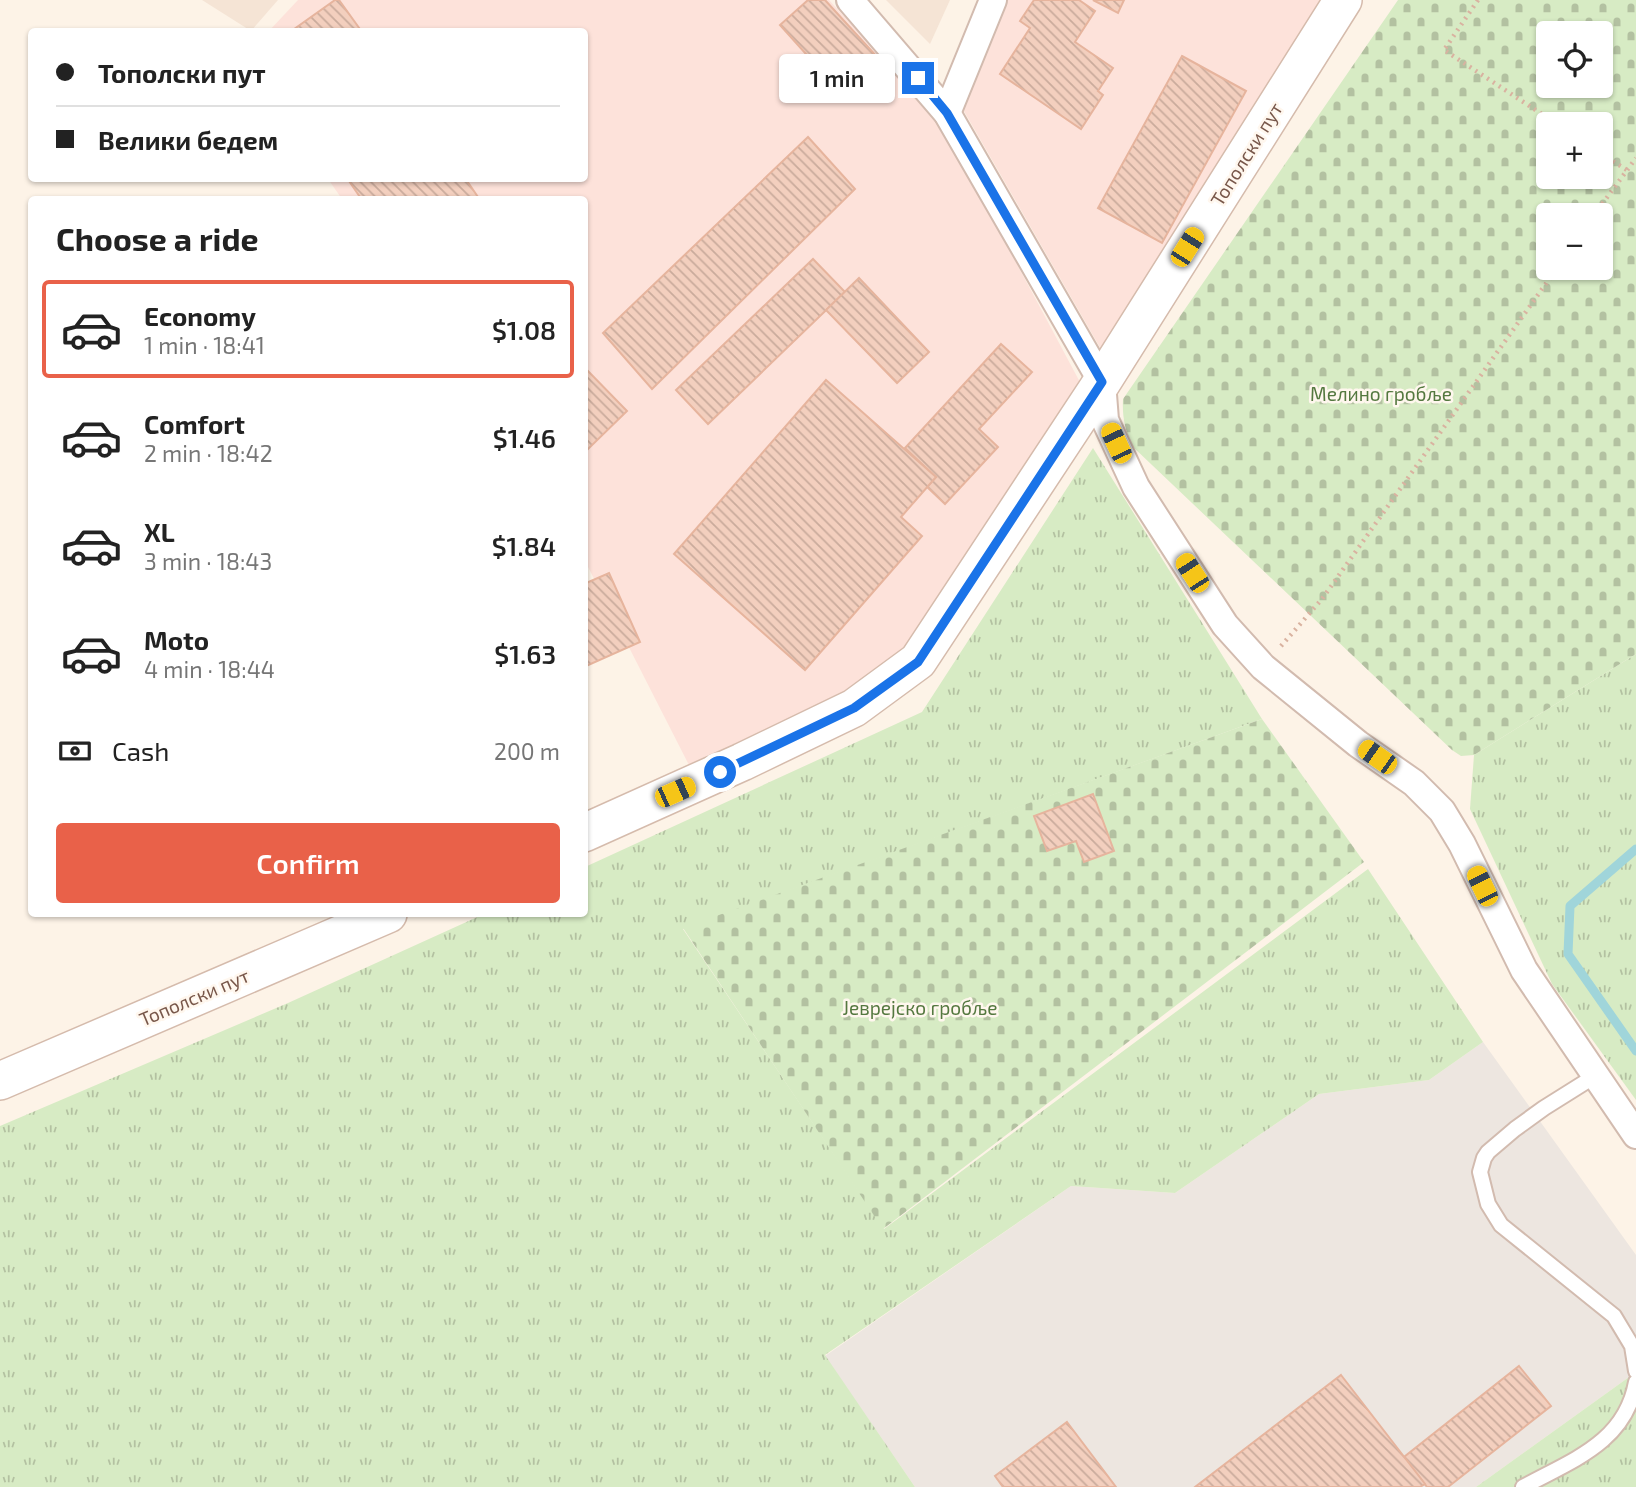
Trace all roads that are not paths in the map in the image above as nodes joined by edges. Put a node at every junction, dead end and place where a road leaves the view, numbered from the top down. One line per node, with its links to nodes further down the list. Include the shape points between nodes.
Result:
1 (850, 0): 4 (street)
2 (993, 0): 4 (street)
3 (1343, 0): 5 (street, Тополски пут)
4 (947, 113): 5 (street)
5 (1102, 382): 6 (street, Тополски пут, via 918,662 854,708); 8 (street, via 1105,420 1136,487 1225,625 1263,667 1414,783 1442,811 1524,970)
6 (588, 831)
7 (381, 917): 9 (street, Тополски пут)
8 (1595, 1076): 10 (street); 11 (lane, via 1488,1152 1480,1172 1488,1204 1501,1225 1614,1316 1632,1346)
9 (0, 1081)
10 (1636, 1135)
11 (1636, 1371)
12 (1636, 1382): 13 (lane, via 1629,1409 1612,1434)
13 (1523, 1487)

